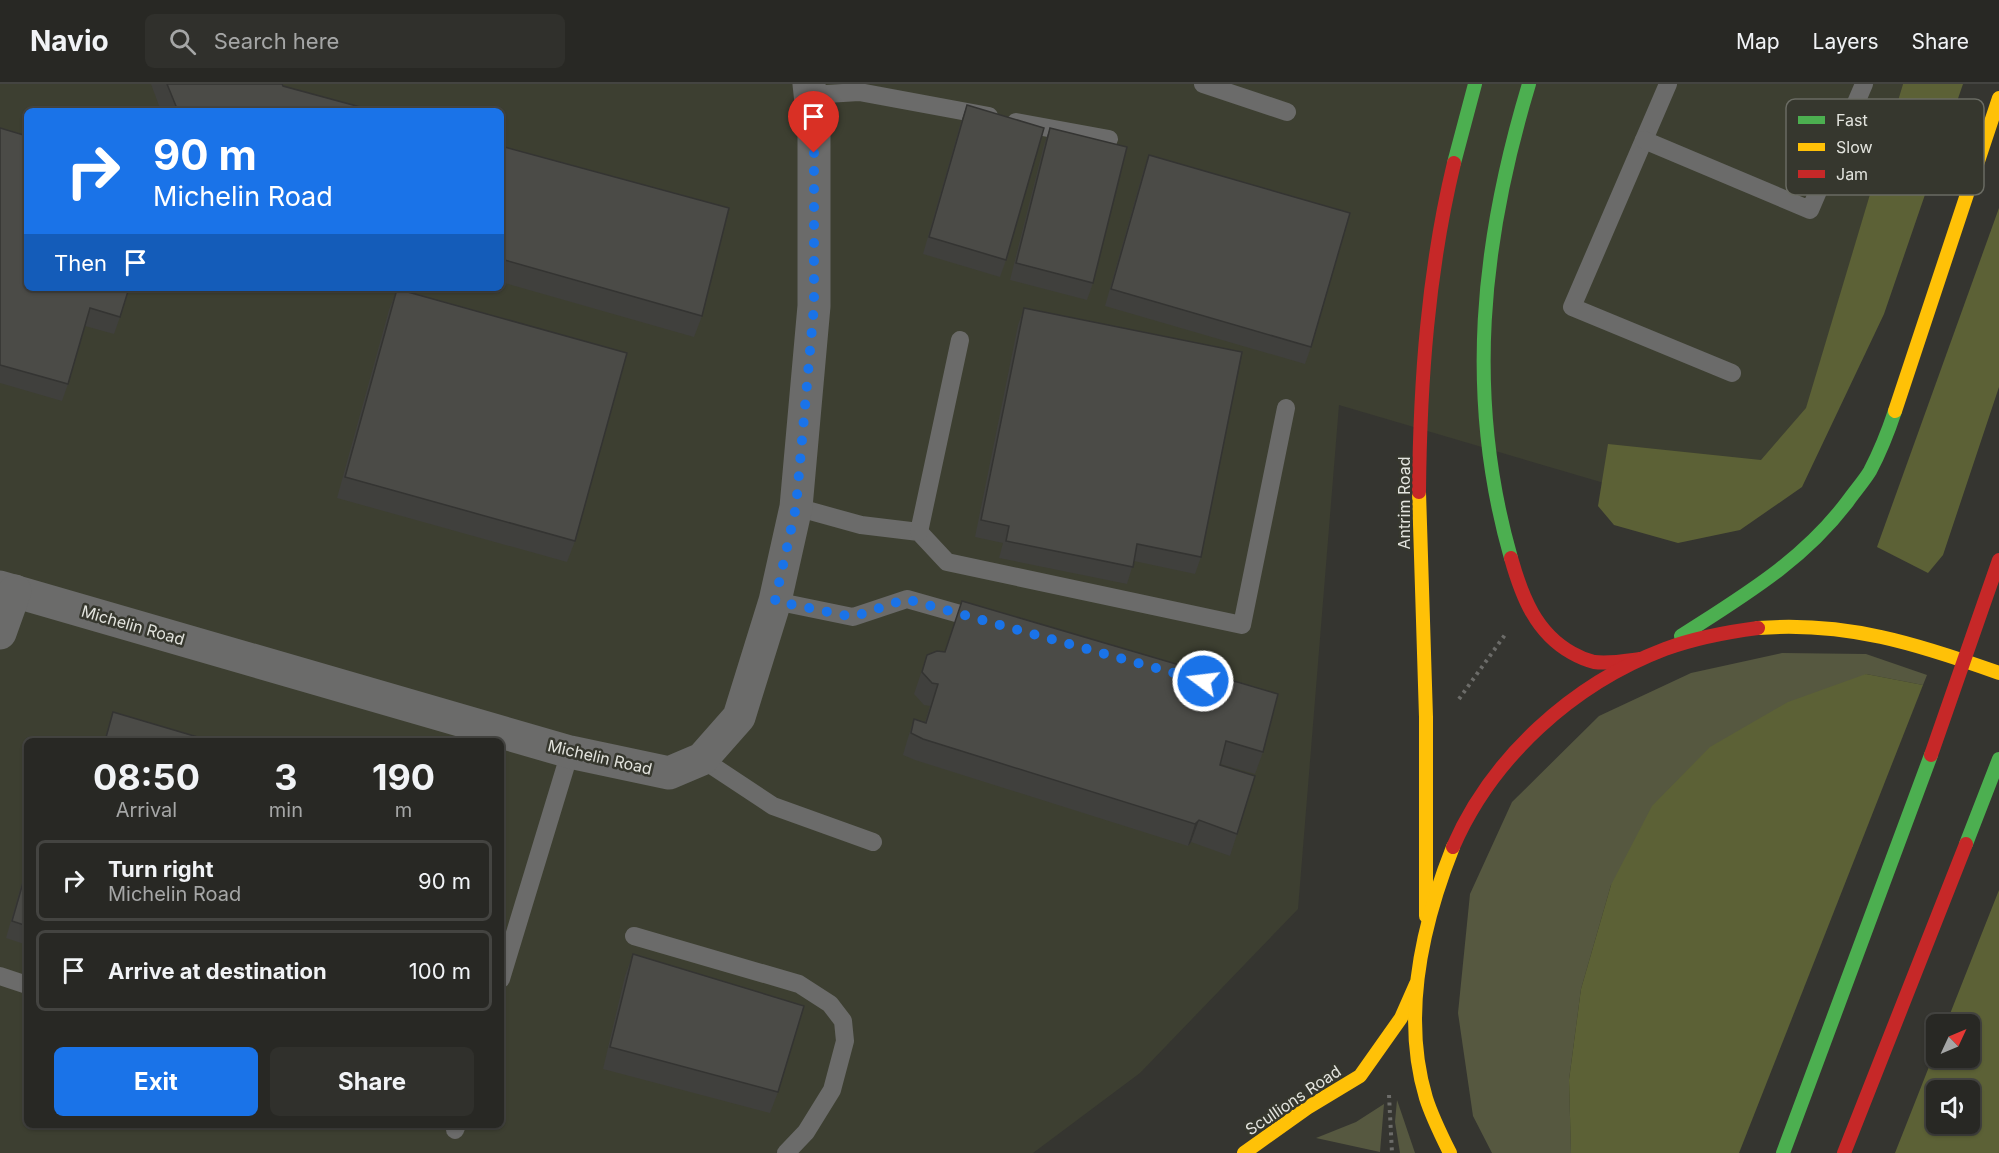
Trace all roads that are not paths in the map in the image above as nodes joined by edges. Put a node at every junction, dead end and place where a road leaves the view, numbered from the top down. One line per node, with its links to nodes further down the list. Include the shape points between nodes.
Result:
1 (1203, 84): 9 (lane)
2 (1475, 84): 32 (main road, Antrim Road, via 1438,229 1421,397)
3 (1529, 84): 26 (main road, via 1502,180 1488,273 1483,356 1485,419 1494,483 1508,550 1538,626 1557,645 1586,660 1608,663)
4 (1668, 84): 11 (lane)
5 (1864, 84): 8 (lane)
6 (810, 90): 10 (lane, via 859,92); 18 (street, Michelin Road, via 814,131 814,306)
7 (1999, 98): 12 (main road)
8 (1858, 99)
9 (1287, 112)
10 (1109, 139)
11 (1644, 140): 13 (lane, via 1810,210); 16 (lane, via 1572,307)
12 (1984, 143)
13 (1816, 195)
14 (1967, 195): 25 (main road, via 1887,434 1869,472 1810,545 1767,580)
15 (960, 340): 19 (lane)
16 (1732, 373)
17 (1286, 408): 19 (lane, via 1242,625 947,562)
18 (796, 507): 19 (lane, via 861,525); 22 (street, Michelin Road)
19 (919, 532)
20 (1999, 560): 41 (main road, bridge)
21 (8, 589): 24 (street); 28 (street, Michelin Road)
22 (775, 601): 23 (lane, via 853,617 906,599); 29 (street, Michelin Road, via 739,717)
23 (998, 624)
24 (0, 633)
25 (1654, 653): 26 (main road); 27 (main road, via 1711,636 1760,628 1846,628 1923,646)
26 (1640, 659): 32 (main road, via 1556,712 1493,778 1470,811 1452,849)
27 (1999, 673)
28 (570, 752): 29 (street, Michelin Road, via 669,773); 34 (lane)
29 (702, 759): 31 (lane, via 773,806)
30 (1999, 759): 42 (main road)
31 (873, 842)
32 (1426, 927): 37 (main road)
33 (634, 936): 38 (lane, via 799,984 830,1004 843,1021 845,1041 832,1090 806,1132)
34 (504, 969)
35 (0, 976): 36 (lane)
36 (24, 984)
37 (1416, 984): 39 (main road, Scullions Road, via 1401,1018 1360,1076); 40 (main road, via 1414,1040 1424,1092)
38 (786, 1153)
39 (1244, 1153)
40 (1450, 1153)
41 (1783, 1153)
42 (1844, 1153)

